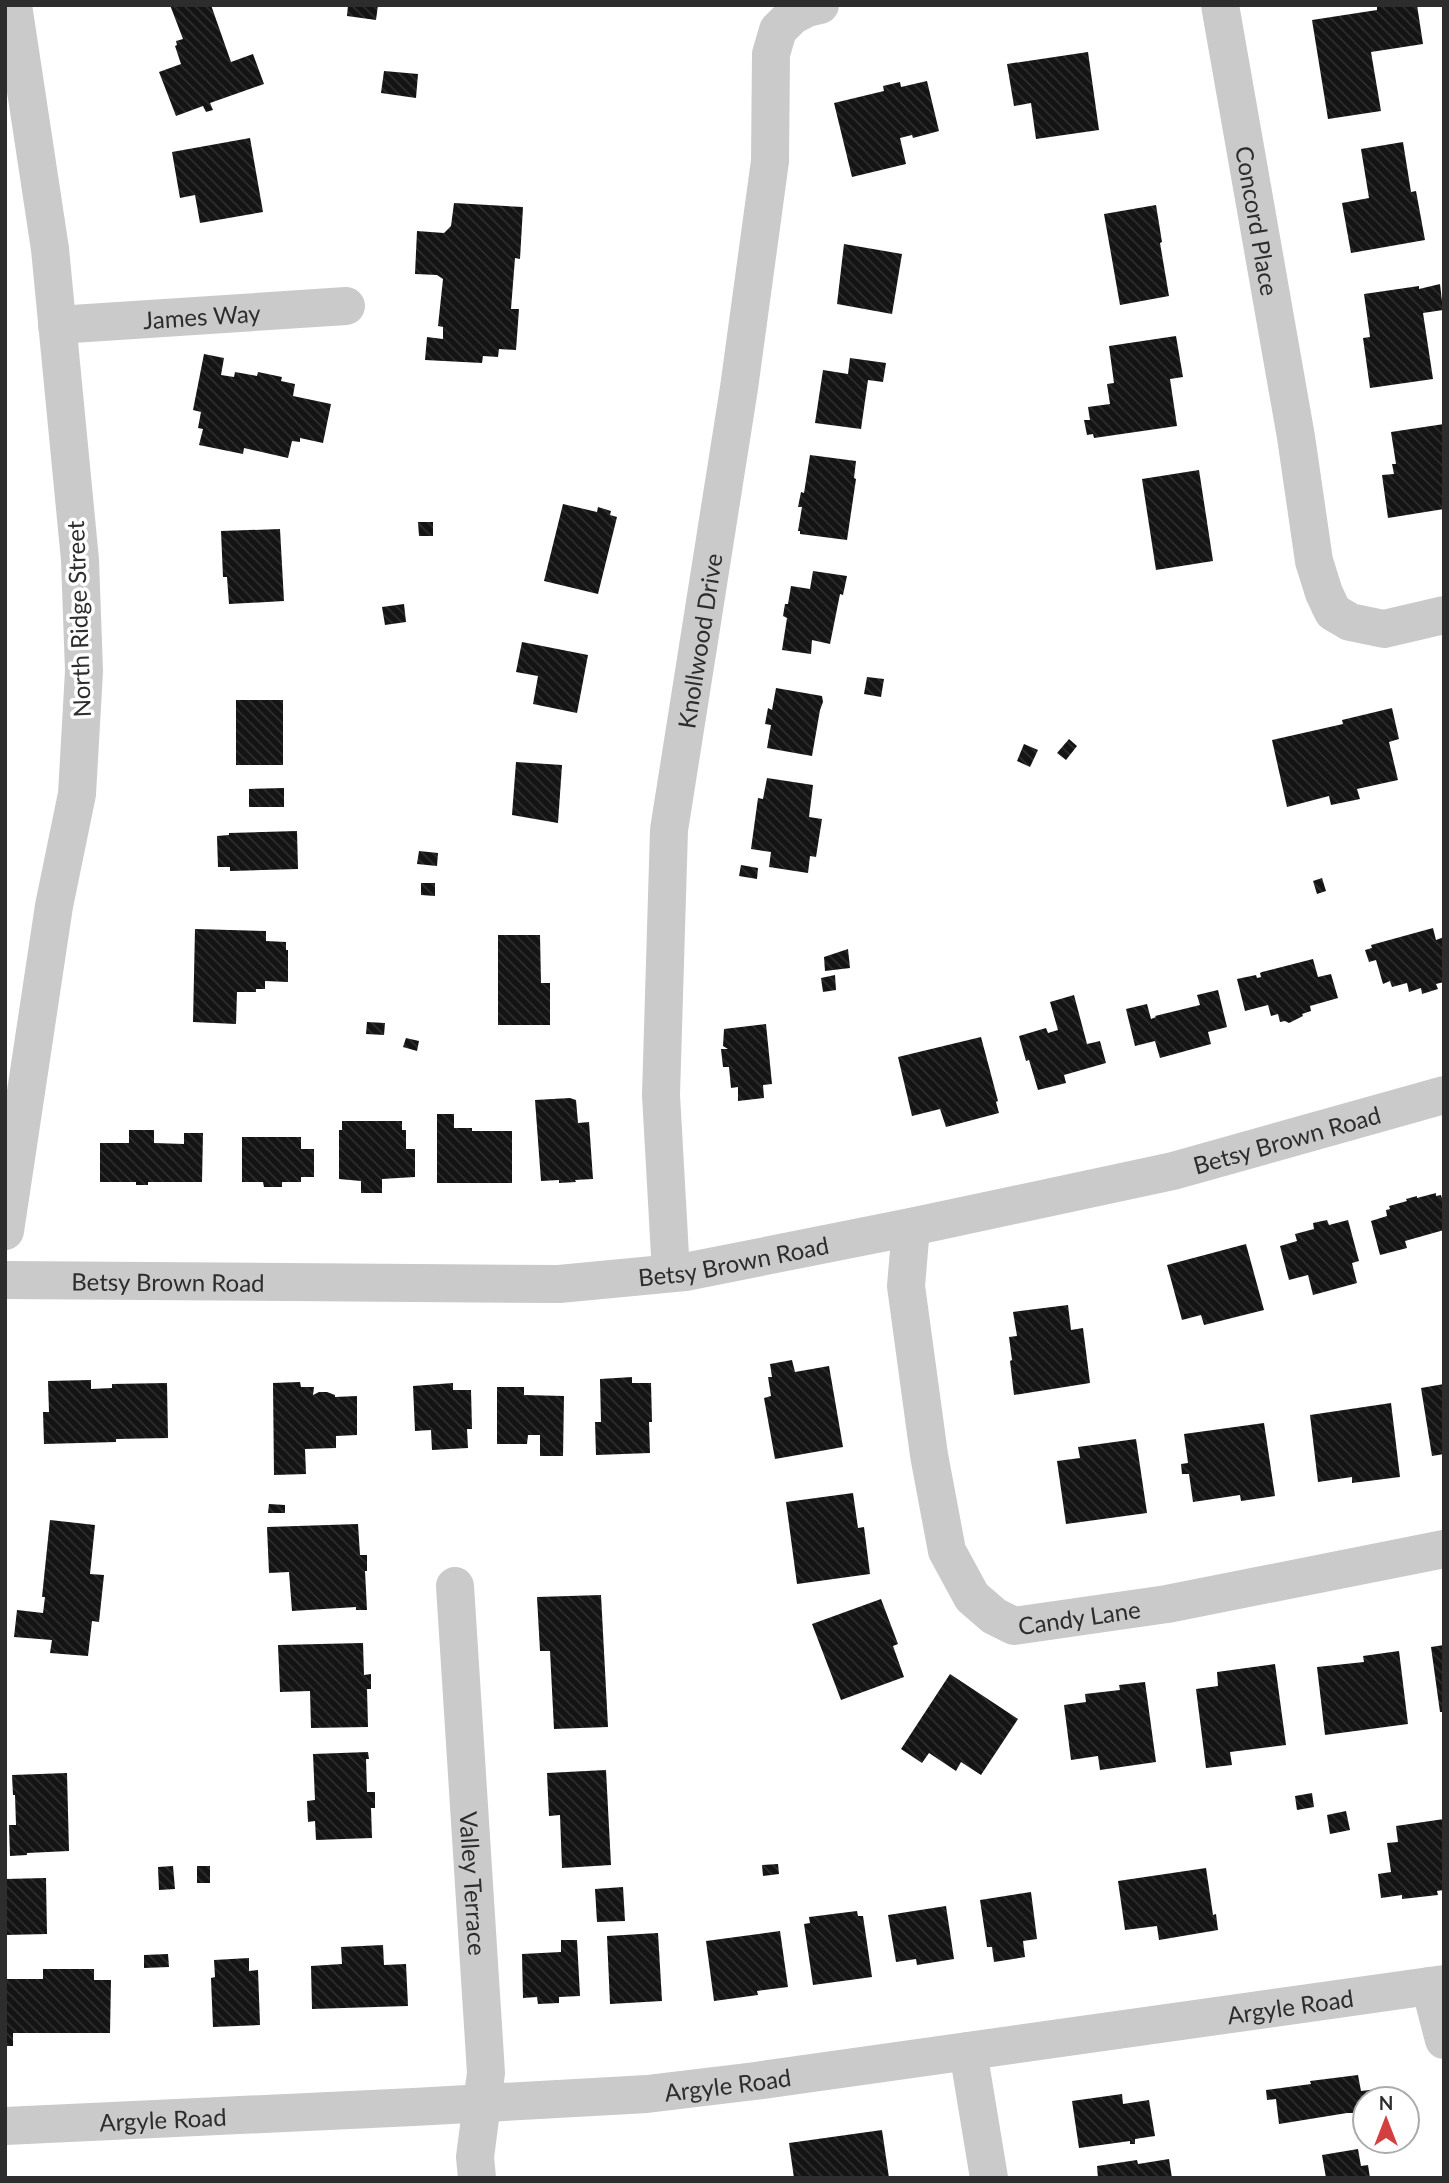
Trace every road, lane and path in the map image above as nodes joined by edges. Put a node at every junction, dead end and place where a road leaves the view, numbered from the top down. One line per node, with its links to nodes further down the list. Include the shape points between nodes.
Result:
1 (13, 5): 5 (street, North Ridge Street, via 50,248)
2 (1220, 5): 6 (street, Concord Place, via 1314,561 1324,593 1333,612 1350,622 1384,629)
3 (806, 11): 10 (street, Knollwood Drive, via 778,30 771,54 770,161 669,830 661,1095)
4 (346, 306): 5 (street, James Way)
5 (57, 325): 9 (street, North Ridge Street, via 79,560 84,671 77,794 54,906)
6 (1444, 615)
7 (1444, 1095): 8 (street, Betsy Brown Road, via 1173,1171)
8 (911, 1227): 10 (street, Betsy Brown Road); 12 (street, Candy Lane, via 906,1286 947,1551 972,1597 994,1616 1014,1626 1167,1604)
9 (5, 1230)
10 (671, 1273): 11 (street, Betsy Brown Road, via 559,1284)
11 (5, 1280)
12 (1444, 1549)
13 (455, 1586): 17 (street, Valley Terrace, via 486,2073)
14 (1437, 1985): 15 (street); 16 (street, Argyle Road)
15 (1444, 2040)
16 (968, 2051): 17 (street, Argyle Road, via 646,2094); 20 (street)
17 (483, 2103): 18 (street, Argyle Road); 19 (street, Valley Terrace, via 475,2157)
18 (5, 2126)
19 (477, 2178)
20 (989, 2178)

